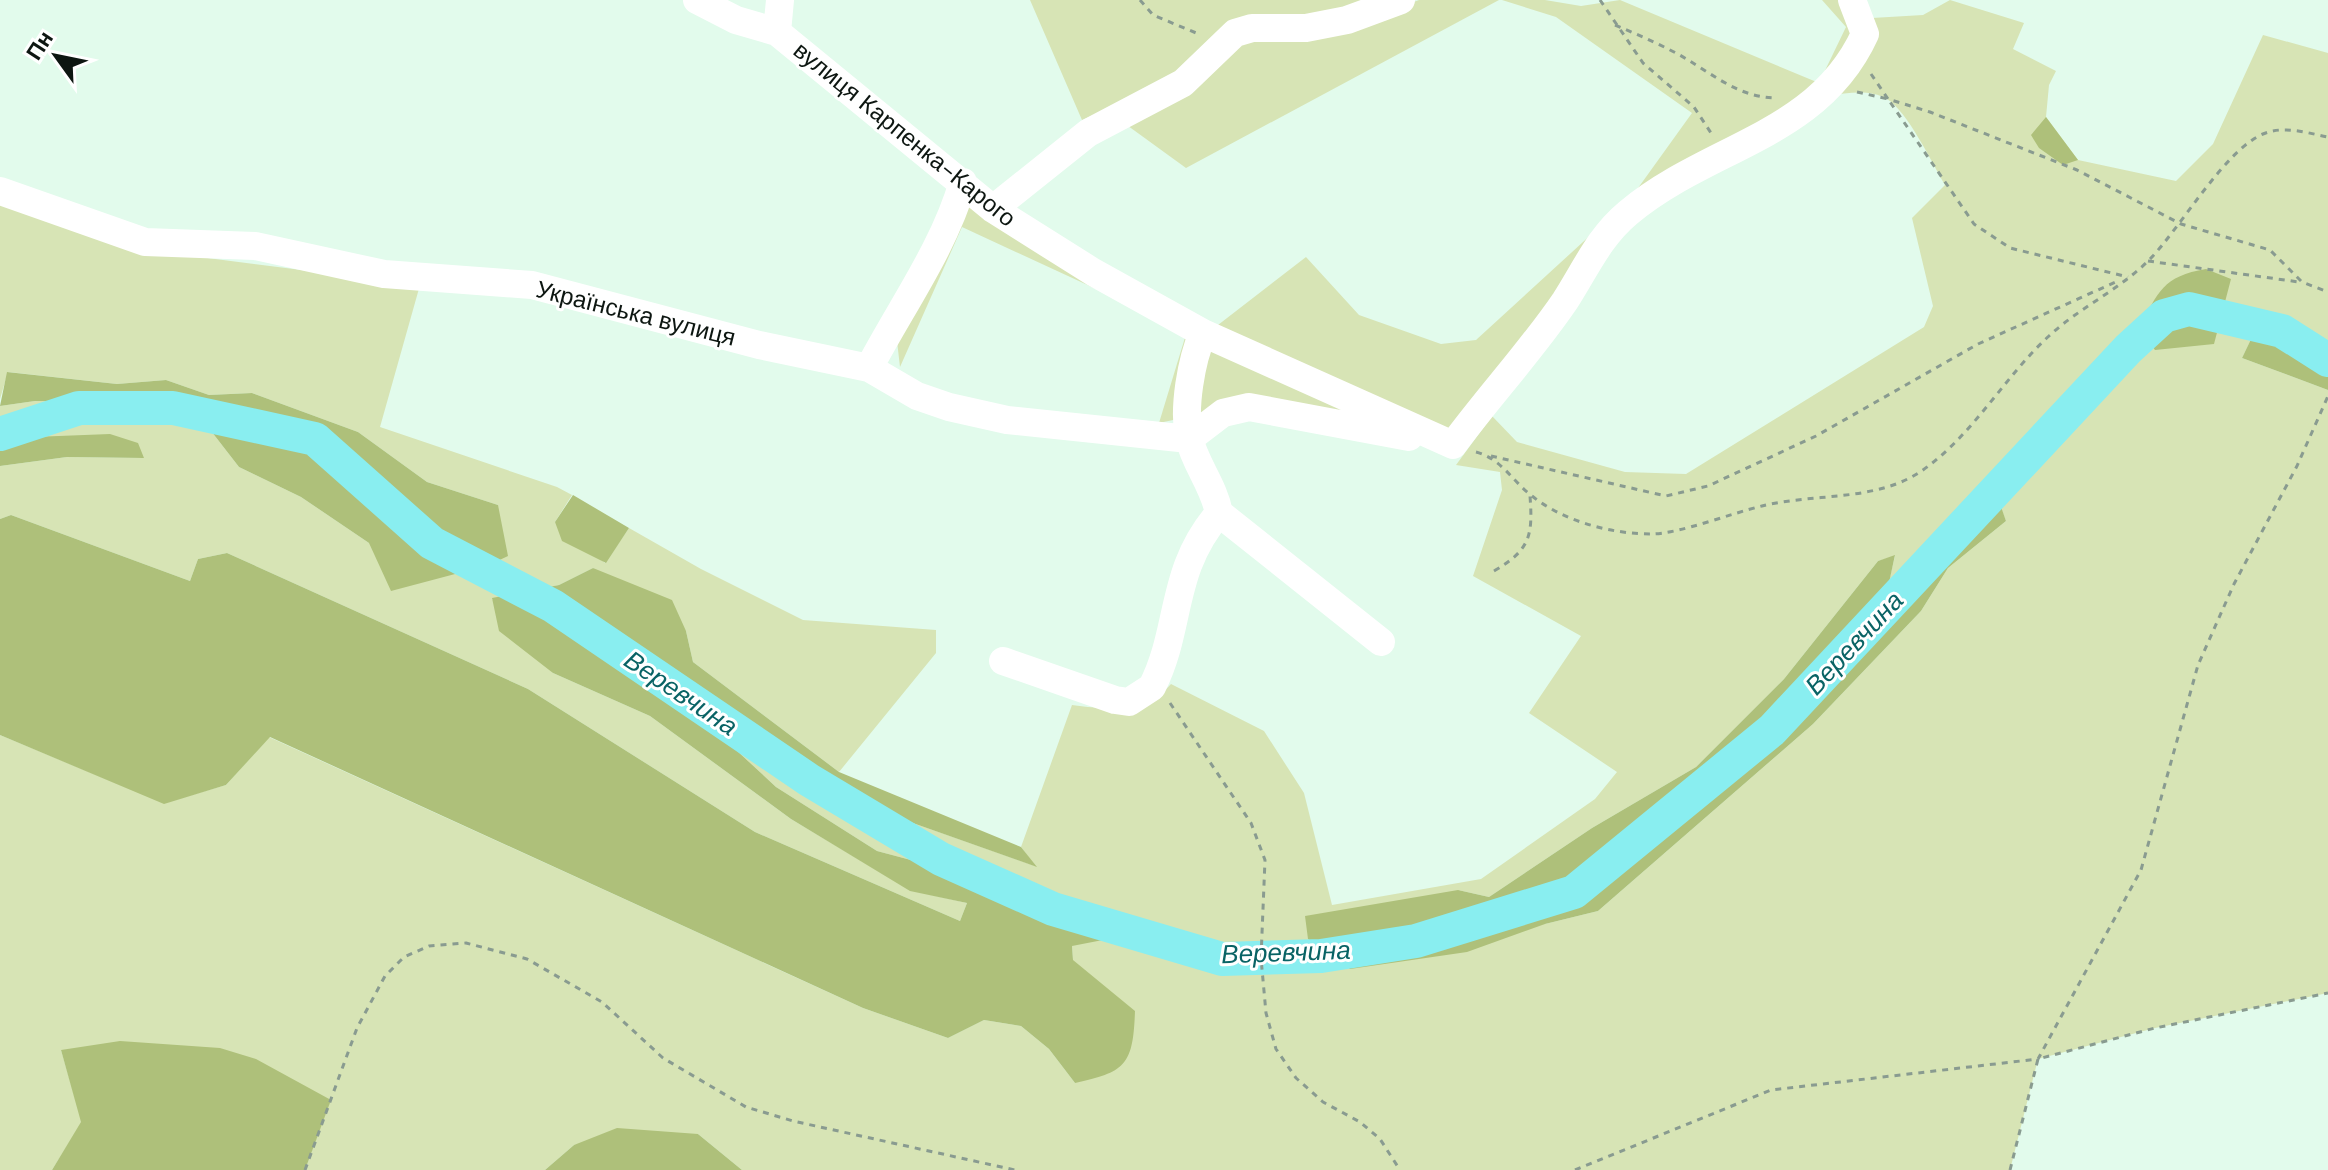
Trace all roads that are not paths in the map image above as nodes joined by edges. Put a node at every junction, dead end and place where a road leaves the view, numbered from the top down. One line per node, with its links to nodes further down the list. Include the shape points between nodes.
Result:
1 (697, 0): 5 (street, вулиця Карпенка-Карого, via 736,20)
2 (780, 0): 5 (street)
3 (1401, 0): 8 (street, via 1347,20 1235,33 1183,83 1088,133)
4 (1860, 13): 12 (street, via 1853,60 1799,116 1677,178 1627,213 1599,243 1564,302)
5 (777, 32): 6 (street, вулиця Карпенка-Карого)
6 (963, 182): 8 (street, вулиця Карпенка-Карого); 10 (street, via 951,222)
7 (0, 191): 10 (street, Українська вулиця, via 145,242 255,246 384,274 532,285)
8 (993, 209): 9 (street, вулиця Карпенка-Карого)
9 (1203, 333): 11 (street, via 1187,412); 12 (street, вулиця Карпенка-Карого)
10 (869, 368): 11 (street, Українська вулиця, via 917,396 1007,420)
11 (1189, 439): 12 (street, via 1223,413 1249,407); 13 (street)
12 (1453, 445)
13 (1219, 513): 14 (street); 15 (street, via 1184,570 1157,678 1146,692 1129,702)
14 (1381, 642)
15 (1003, 661)

